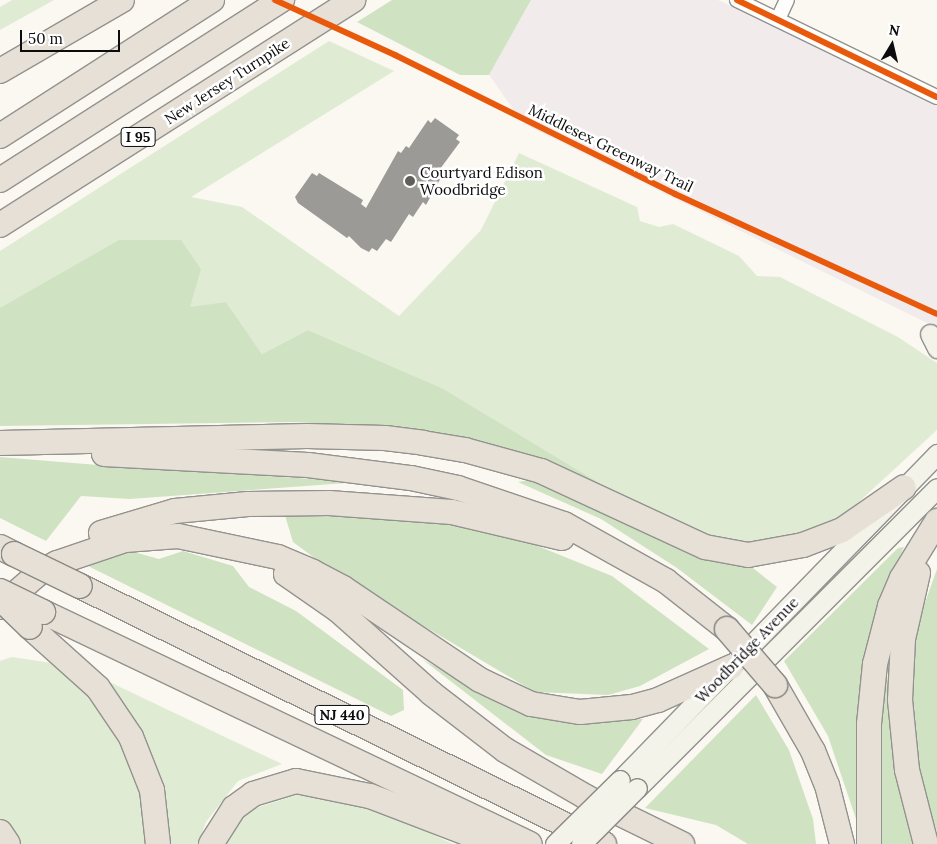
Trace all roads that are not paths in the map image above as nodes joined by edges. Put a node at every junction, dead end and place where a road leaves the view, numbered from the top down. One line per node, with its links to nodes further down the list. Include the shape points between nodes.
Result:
1 (122, 0): 8 (highway)
2 (282, 0): 12 (highway, I 95)
3 (353, 0): 13 (highway, New Jersey Turnpike / I 95)
4 (737, 0): 7 (street)
5 (787, 0): 7 (street)
6 (205, 5): 10 (highway); 11 (highway)
7 (778, 19): 9 (street)
8 (0, 71)
9 (937, 97)
10 (0, 121)
11 (0, 136)
12 (0, 180)
13 (0, 226)
14 (8, 443): 16 (highway, via 307,436 384,438 423,443 465,450 541,471 705,547 748,555 803,545 842,530); 20 (highway, via 34,450 308,465 410,478 506,502 564,524)
15 (937, 454): 16 (main road, Woodbridge Avenue)
16 (904, 487): 30 (main road, Woodbridge Avenue)
17 (937, 488): 31 (main road, Woodbridge Avenue)
18 (937, 520): 43 (highway, via 902,578 890,606 875,664 869,724)
19 (937, 526): 44 (highway, via 923,558 908,610 900,670 900,709 907,770)
20 (587, 539): 23 (highway, via 560,537 490,519 416,508 329,503 248,504 175,511 140,519 74,546); 42 (highway, bridge, via 666,581 726,629 775,685 814,751 827,785)
21 (230, 547): 23 (highway, via 178,536 151,537 106,544); 30 (highway, via 278,557 313,572 343,588 480,680 531,704 580,712 632,707 658,700); 41 (highway, via 305,585 466,722 505,750 586,797)
22 (7, 551): 40 (highway, NJ 440, bridge)
23 (58, 563): 24 (highway)
24 (24, 586): 27 (highway); 29 (highway)
25 (0, 591): 28 (highway, NJ 440, bridge)
26 (0, 598): 28 (highway, bridge)
27 (0, 606)
28 (37, 619): 34 (highway, via 98,688 131,737 152,790); 37 (highway, NJ 440)
29 (0, 626)
30 (731, 667): 31 (main road, Woodbridge Avenue)
31 (628, 784): 38 (main road, Woodbridge Avenue, bridge); 39 (main road, Woodbridge Avenue, bridge)
32 (0, 832): 33 (highway)
33 (8, 844)
34 (158, 844)
35 (211, 844): 36 (highway, via 234,808 253,794 296,780 370,796)
36 (494, 844)
37 (530, 844)
38 (555, 844)
39 (581, 844)
40 (604, 844)
41 (682, 844)
42 (842, 844)
43 (869, 844)
44 (926, 844)

